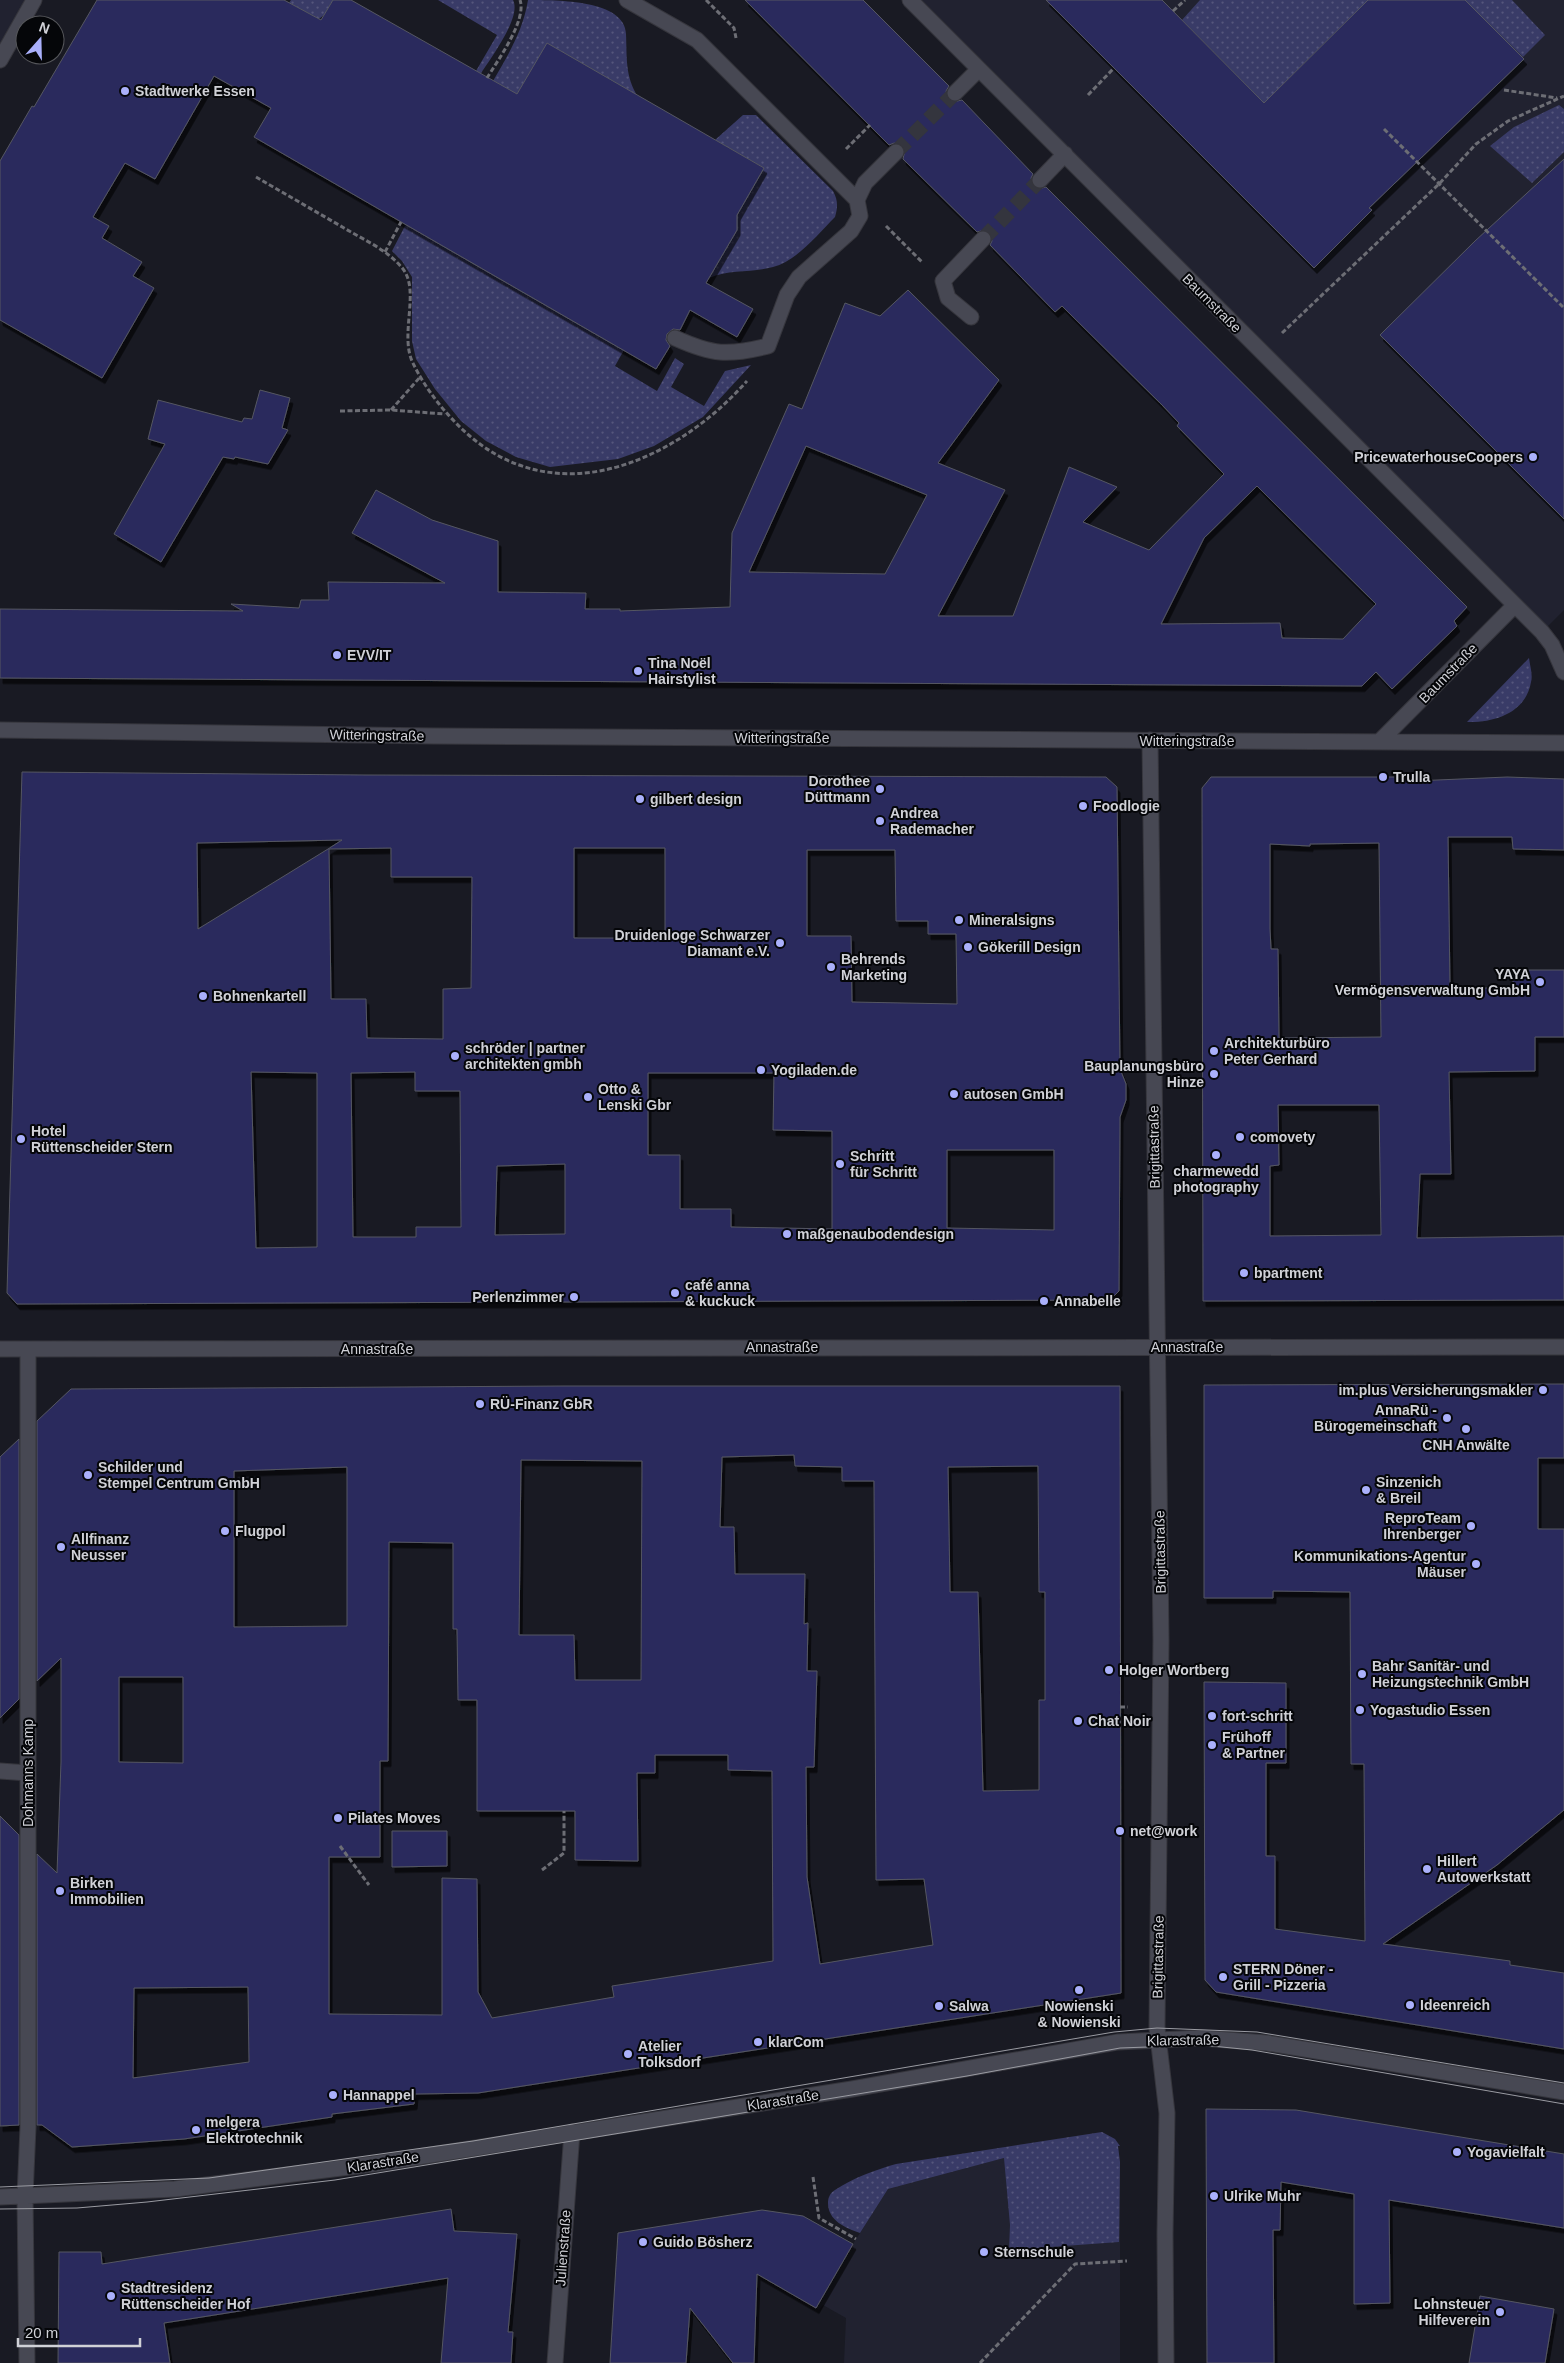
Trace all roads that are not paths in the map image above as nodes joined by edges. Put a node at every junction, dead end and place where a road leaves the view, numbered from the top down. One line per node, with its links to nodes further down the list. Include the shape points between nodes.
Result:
1 (34, 0): 4 (street)
2 (627, 0): 10 (street, via 696,40)
3 (910, 0): 5 (street, Baumstraße)
4 (0, 60)
5 (979, 69): 6 (street); 8 (street, Baumstraße)
6 (955, 93)
7 (896, 152): 10 (street, via 865,183)
8 (1065, 154): 9 (street); 14 (street, Baumstraße)
9 (1040, 180)
10 (857, 200): 13 (street, via 860,216 851,231 799,278 787,295 768,346 720,354)
11 (983, 239): 12 (street, via 943,281 948,298)
12 (971, 317)
13 (675, 338)
14 (1515, 605): 15 (street, Baumstraße, via 1552,644); 18 (street, Baumstraße)
15 (1564, 672)
16 (0, 730): 17 (street, Witteringstraße)
17 (1150, 740): 18 (street, Witteringstraße); 21 (street, Brigittastraße)
18 (1381, 740): 19 (street, Witteringstraße)
19 (1564, 743)
20 (1564, 1346): 21 (street, Annastraße)
21 (1158, 1347): 23 (street, Annastraße); 26 (street, Brigittastraße, via 1162,1640)
22 (0, 1349): 23 (street, Annastraße)
23 (28, 1349): 25 (street, Dohmanns Kamp)
24 (0, 1771): 25 (street)
25 (28, 1772): 29 (street, Dohmanns Kamp, via 28,2127)
26 (1158, 2039): 27 (street, Klarastraße, via 1201,2038 1267,2043); 28 (street, Klarastraße, via 1118,2042 852,2089); 33 (street, Brigittastraße, via 1168,2113 1164,2234)
27 (1564, 2092)
28 (572, 2132): 29 (street, Klarastraße, via 230,2184); 32 (street, Julienstraße)
29 (25, 2196): 30 (street, Klarastraße); 31 (street, Dohmanns Kamp)
30 (0, 2197)
31 (27, 2363)
32 (555, 2363)
33 (1166, 2363)

